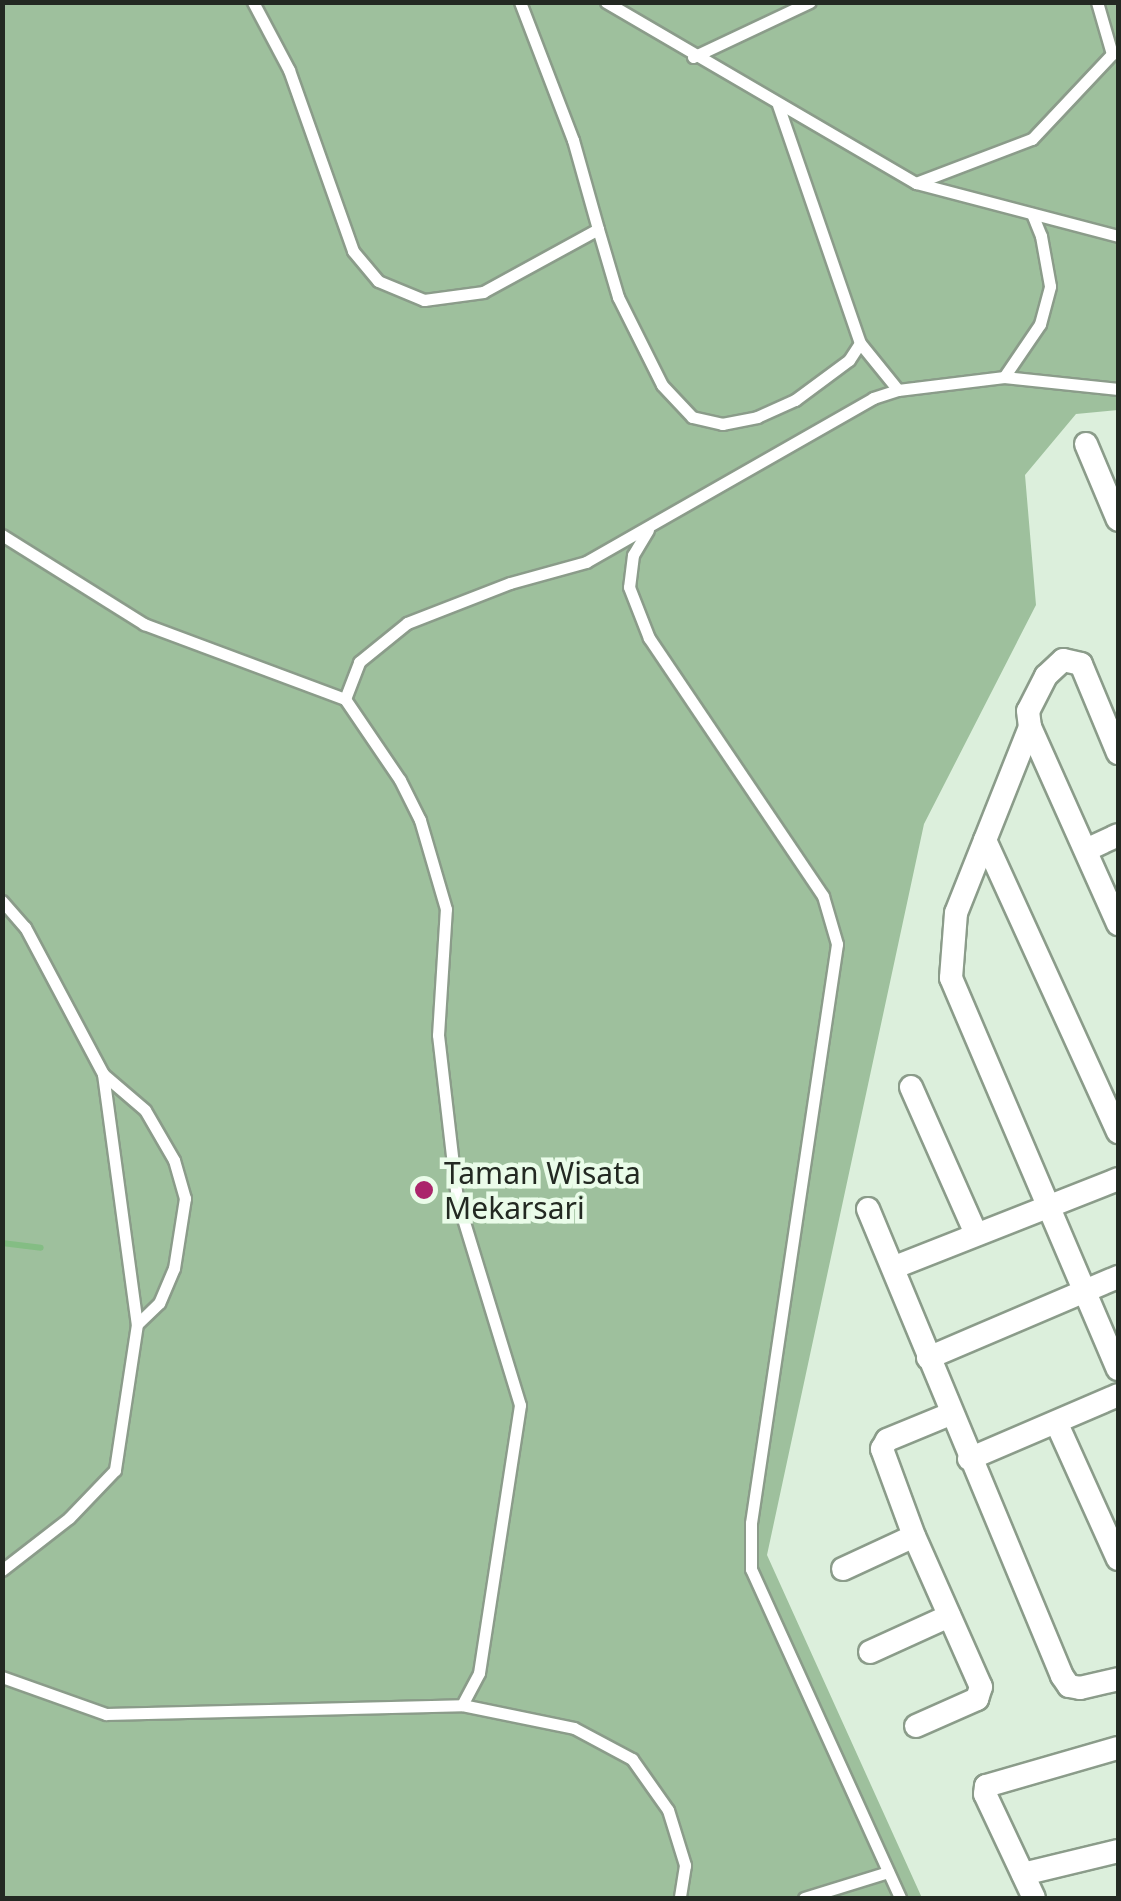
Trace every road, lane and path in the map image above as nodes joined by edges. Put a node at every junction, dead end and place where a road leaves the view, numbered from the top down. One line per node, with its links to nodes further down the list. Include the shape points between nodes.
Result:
1 (253, 2): 11 (lane, via 289,70 352,251 378,281 424,300 483,292)
2 (520, 2): 11 (lane, via 573,140)
3 (606, 2): 7 (lane)
4 (810, 2): 7 (lane)
5 (1096, 2): 6 (lane)
6 (1115, 52): 9 (lane, via 1032,139)
7 (693, 56): 8 (lane)
8 (778, 105): 9 (lane); 13 (lane)
9 (916, 183): 10 (lane)
10 (1032, 214): 12 (lane); 14 (lane, via 1050,286 1040,324)
11 (598, 228): 13 (lane, via 618,297 662,385 692,418 722,424 795,400 849,360)
12 (1118, 236)
13 (860, 343): 16 (lane)
14 (1004, 376): 15 (lane); 16 (lane)
15 (1118, 389)
16 (898, 390): 19 (lane, via 873,398)
17 (1086, 444): 18 (street)
18 (1118, 520)
19 (648, 530): 21 (lane, via 586,562 510,582 407,623 358,662); 58 (lane, via 634,554 629,587 649,638 823,896 837,944 751,1522 751,1569)
20 (2, 536): 21 (lane, via 144,624)
21 (344, 699): 54 (lane, via 400,780 436,867 446,909 440,1082 457,1199 520,1405 480,1673)
22 (1030, 727): 23 (street, via 1028,711 1046,676 1063,660 1081,664); 25 (street); 26 (street)
23 (1118, 753)
24 (1118, 835): 26 (street)
25 (985, 840): 31 (street); 33 (street, via 956,913 951,978)
26 (1086, 850): 28 (street)
27 (2, 901): 29 (lane, via 24,928)
28 (1118, 924)
29 (103, 1074): 39 (lane); 39 (lane, via 145,1110 174,1160 184,1198 174,1268 159,1303)
30 (911, 1087): 35 (street)
31 (1118, 1132)
32 (1118, 1178): 33 (street)
33 (1050, 1206): 35 (street); 38 (street)
34 (868, 1210): 36 (street)
35 (976, 1234): 36 (street)
36 (895, 1268): 40 (street)
37 (1118, 1277): 38 (street)
38 (1082, 1292): 40 (street); 41 (street)
39 (137, 1324): 49 (lane, via 114,1470 69,1518)
40 (928, 1358): 43 (street)
41 (1118, 1369)
42 (1118, 1395): 44 (street)
43 (950, 1414): 45 (street); 46 (street, via 887,1440 882,1449)
44 (1057, 1424): 45 (street); 47 (street)
45 (969, 1459): 53 (street, via 1062,1676 1080,1688)
46 (914, 1536): 48 (street); 50 (street)
47 (1118, 1560)
48 (843, 1569)
49 (2, 1570)
50 (949, 1616): 51 (street); 55 (street, via 981,1693)
51 (870, 1652)
52 (2, 1678): 54 (lane, via 106,1714)
53 (1118, 1680)
54 (462, 1705): 60 (lane, via 574,1728 632,1759 668,1810 685,1864)
55 (916, 1726)
56 (1118, 1748): 59 (street, via 986,1786)
57 (1118, 1852): 59 (street)
58 (888, 1872): 61 (lane); 62 (lane)
59 (1023, 1874): 63 (street)
60 (680, 1898)
61 (804, 1898)
62 (900, 1898)
63 (1034, 1898)

